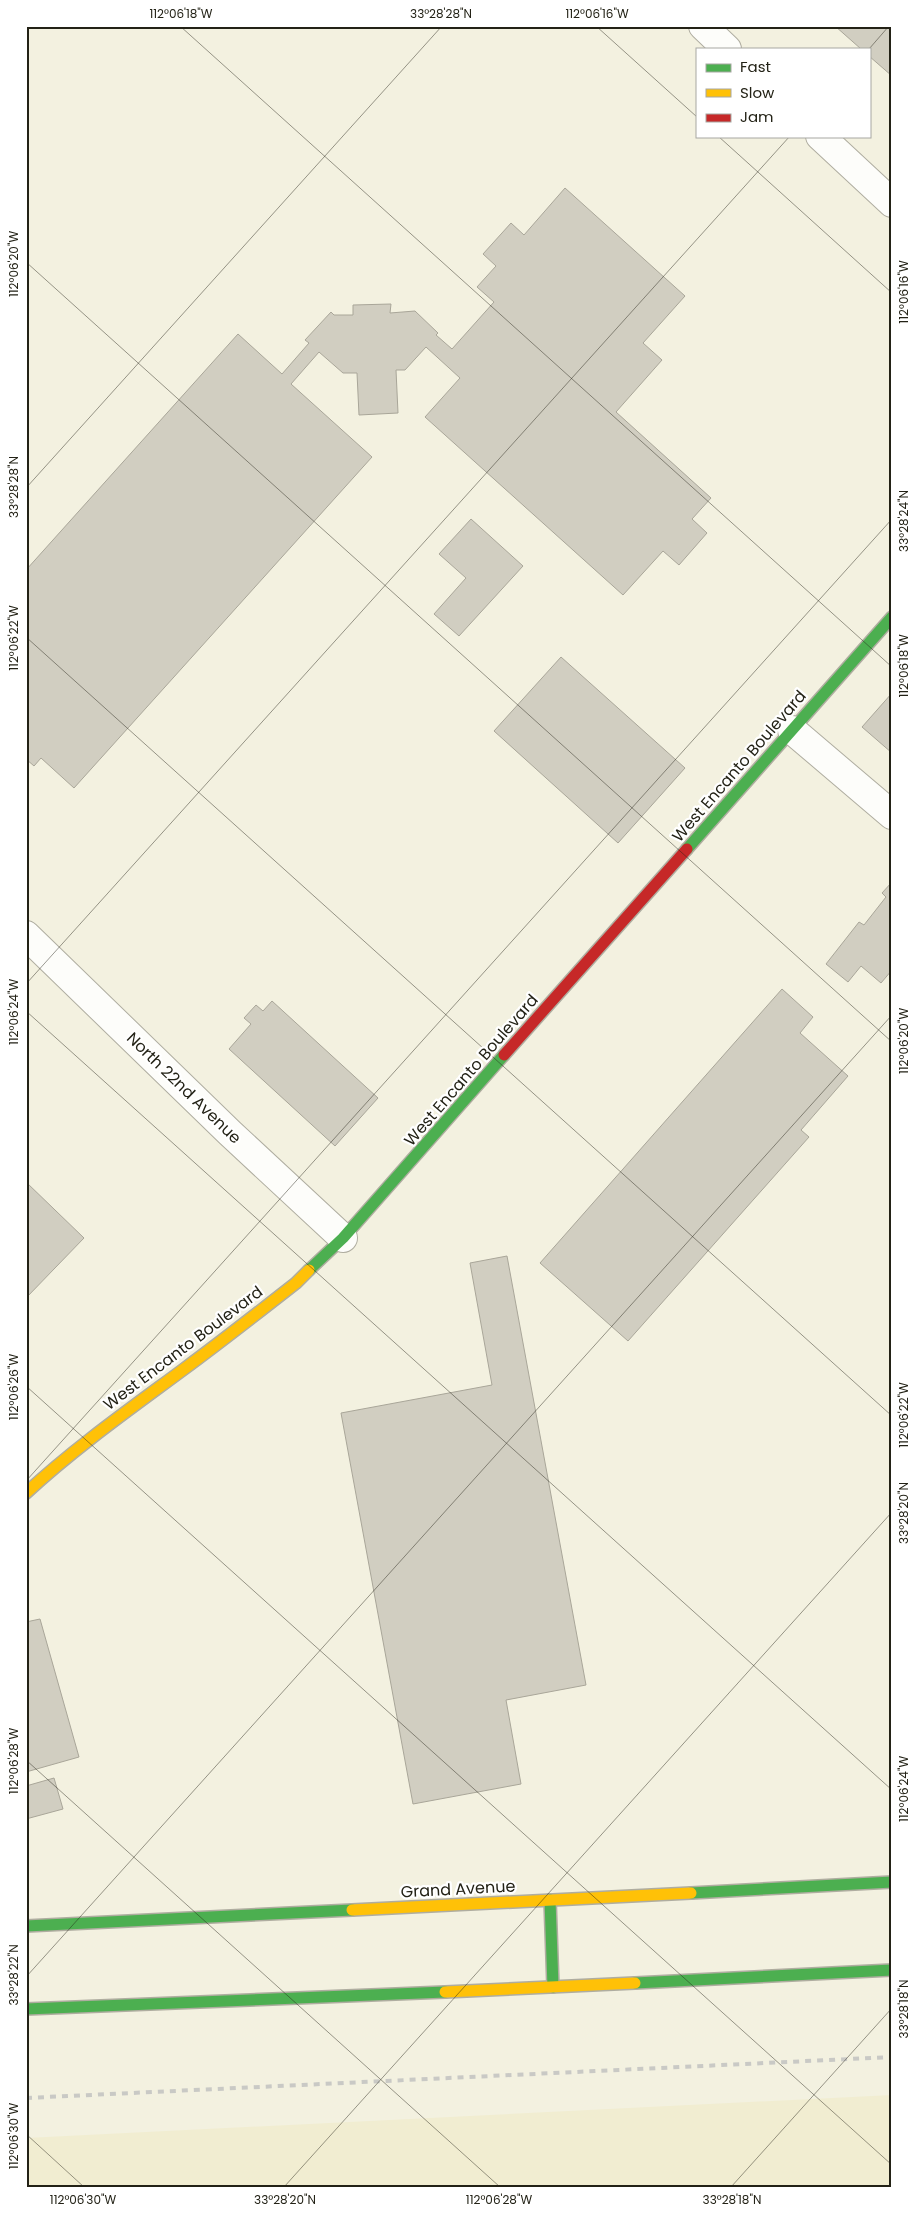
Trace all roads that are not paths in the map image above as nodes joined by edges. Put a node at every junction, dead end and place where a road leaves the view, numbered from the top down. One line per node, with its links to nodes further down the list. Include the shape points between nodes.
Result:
1 (703, 26): 2 (street)
2 (726, 48)
3 (822, 138): 4 (street)
4 (892, 203)
5 (892, 617): 6 (main road, West Encanto Boulevard)
6 (792, 730): 7 (street); 9 (main road, West Encanto Boulevard)
7 (892, 815)
8 (26, 936): 9 (street, North 22nd Avenue)
9 (343, 1238): 10 (main road, West Encanto Boulevard, via 296,1283 184,1370 110,1422)
10 (26, 1493)
11 (892, 1882): 12 (main road, Grand Avenue)
12 (550, 1900): 13 (main road, Grand Avenue); 15 (main road)
13 (26, 1926)
14 (892, 1970): 15 (main road)
15 (553, 1988): 16 (main road)
16 (26, 2009)

